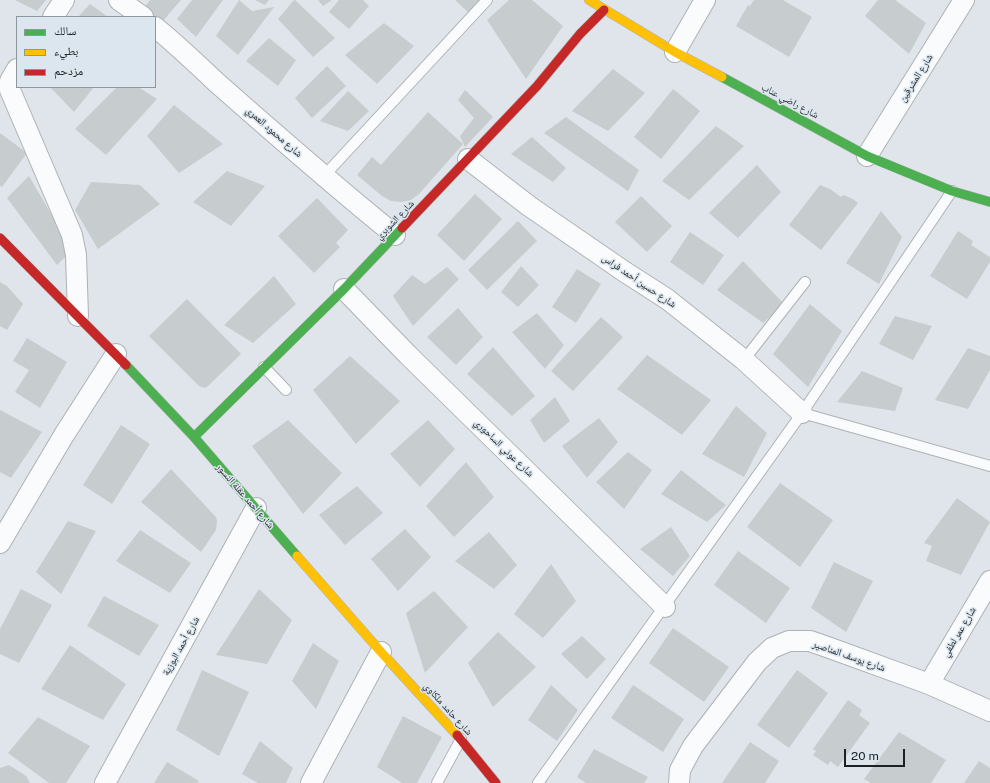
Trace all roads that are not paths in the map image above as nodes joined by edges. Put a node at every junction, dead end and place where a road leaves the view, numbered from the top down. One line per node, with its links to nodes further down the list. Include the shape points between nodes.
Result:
1 (64, 0): 8 (street)
2 (119, 0): 9 (street)
3 (487, 0): 15 (lane)
4 (588, 0): 7 (street, شارع راضي عناب)
5 (705, 0): 11 (street)
6 (964, 0): 13 (street, شارع المشرقين)
7 (604, 10): 11 (street, شارع راضي عناب); 14 (street, شارع الشوبري)
8 (54, 16)
9 (142, 16)
10 (156, 28): 15 (street, شارع محمود العمري)
11 (675, 52): 13 (street, شارع راضي عناب)
12 (16, 71): 22 (street, via 10,81 10,90 72,235 76,255)
13 (867, 156): 16 (street, شارع راضي عناب)
14 (468, 159): 18 (street, شارع الشوبري); 24 (street, شارع حسين أحمد فراس, via 529,206 667,299)
15 (324, 176): 18 (street, شارع محمود العمري)
16 (952, 191): 17 (street, شارع راضي عناب); 27 (lane)
17 (990, 202)
18 (395, 235): 21 (street, شارع الشوبري)
19 (0, 238): 22 (street, شارع أحمد عقلة النسور)
20 (805, 282): 24 (lane)
21 (344, 289): 25 (street, شارع الشوبري); 33 (street, شارع عوني الساحوري)
22 (78, 316): 23 (street, شارع أحمد عقلة النسور)
23 (116, 354): 28 (street, شارع أحمد عقلة النسور); 31 (street)
24 (744, 360): 27 (street, شارع حسين أحمد فراس)
25 (264, 368): 26 (lane); 28 (street, شارع الشوبري)
26 (286, 390)
27 (802, 412): 29 (lane); 33 (lane)
28 (194, 437): 30 (street, شارع أحمد عقلة النسور)
29 (990, 466)
30 (256, 508): 34 (street, شارع أحمد عقلة النسور); 38 (street, شارع أحمد البوزية)
31 (0, 543)
32 (990, 581): 35 (street, شارع عمر لطفي)
33 (664, 607): 42 (lane)
34 (381, 652): 37 (street, شارع حامد ملكاوي); 39 (street)
35 (929, 684): 36 (street, شارع يوسف المناصير); 43 (street, شارع يوسف المناصير, via 817,643 789,641 772,648 757,662 693,746 680,770)
36 (990, 711)
37 (461, 739): 40 (lane); 41 (street, شارع حامد ملكاوي)
38 (105, 783)
39 (311, 783)
40 (437, 783)
41 (496, 783)
42 (538, 783)
43 (679, 783)

